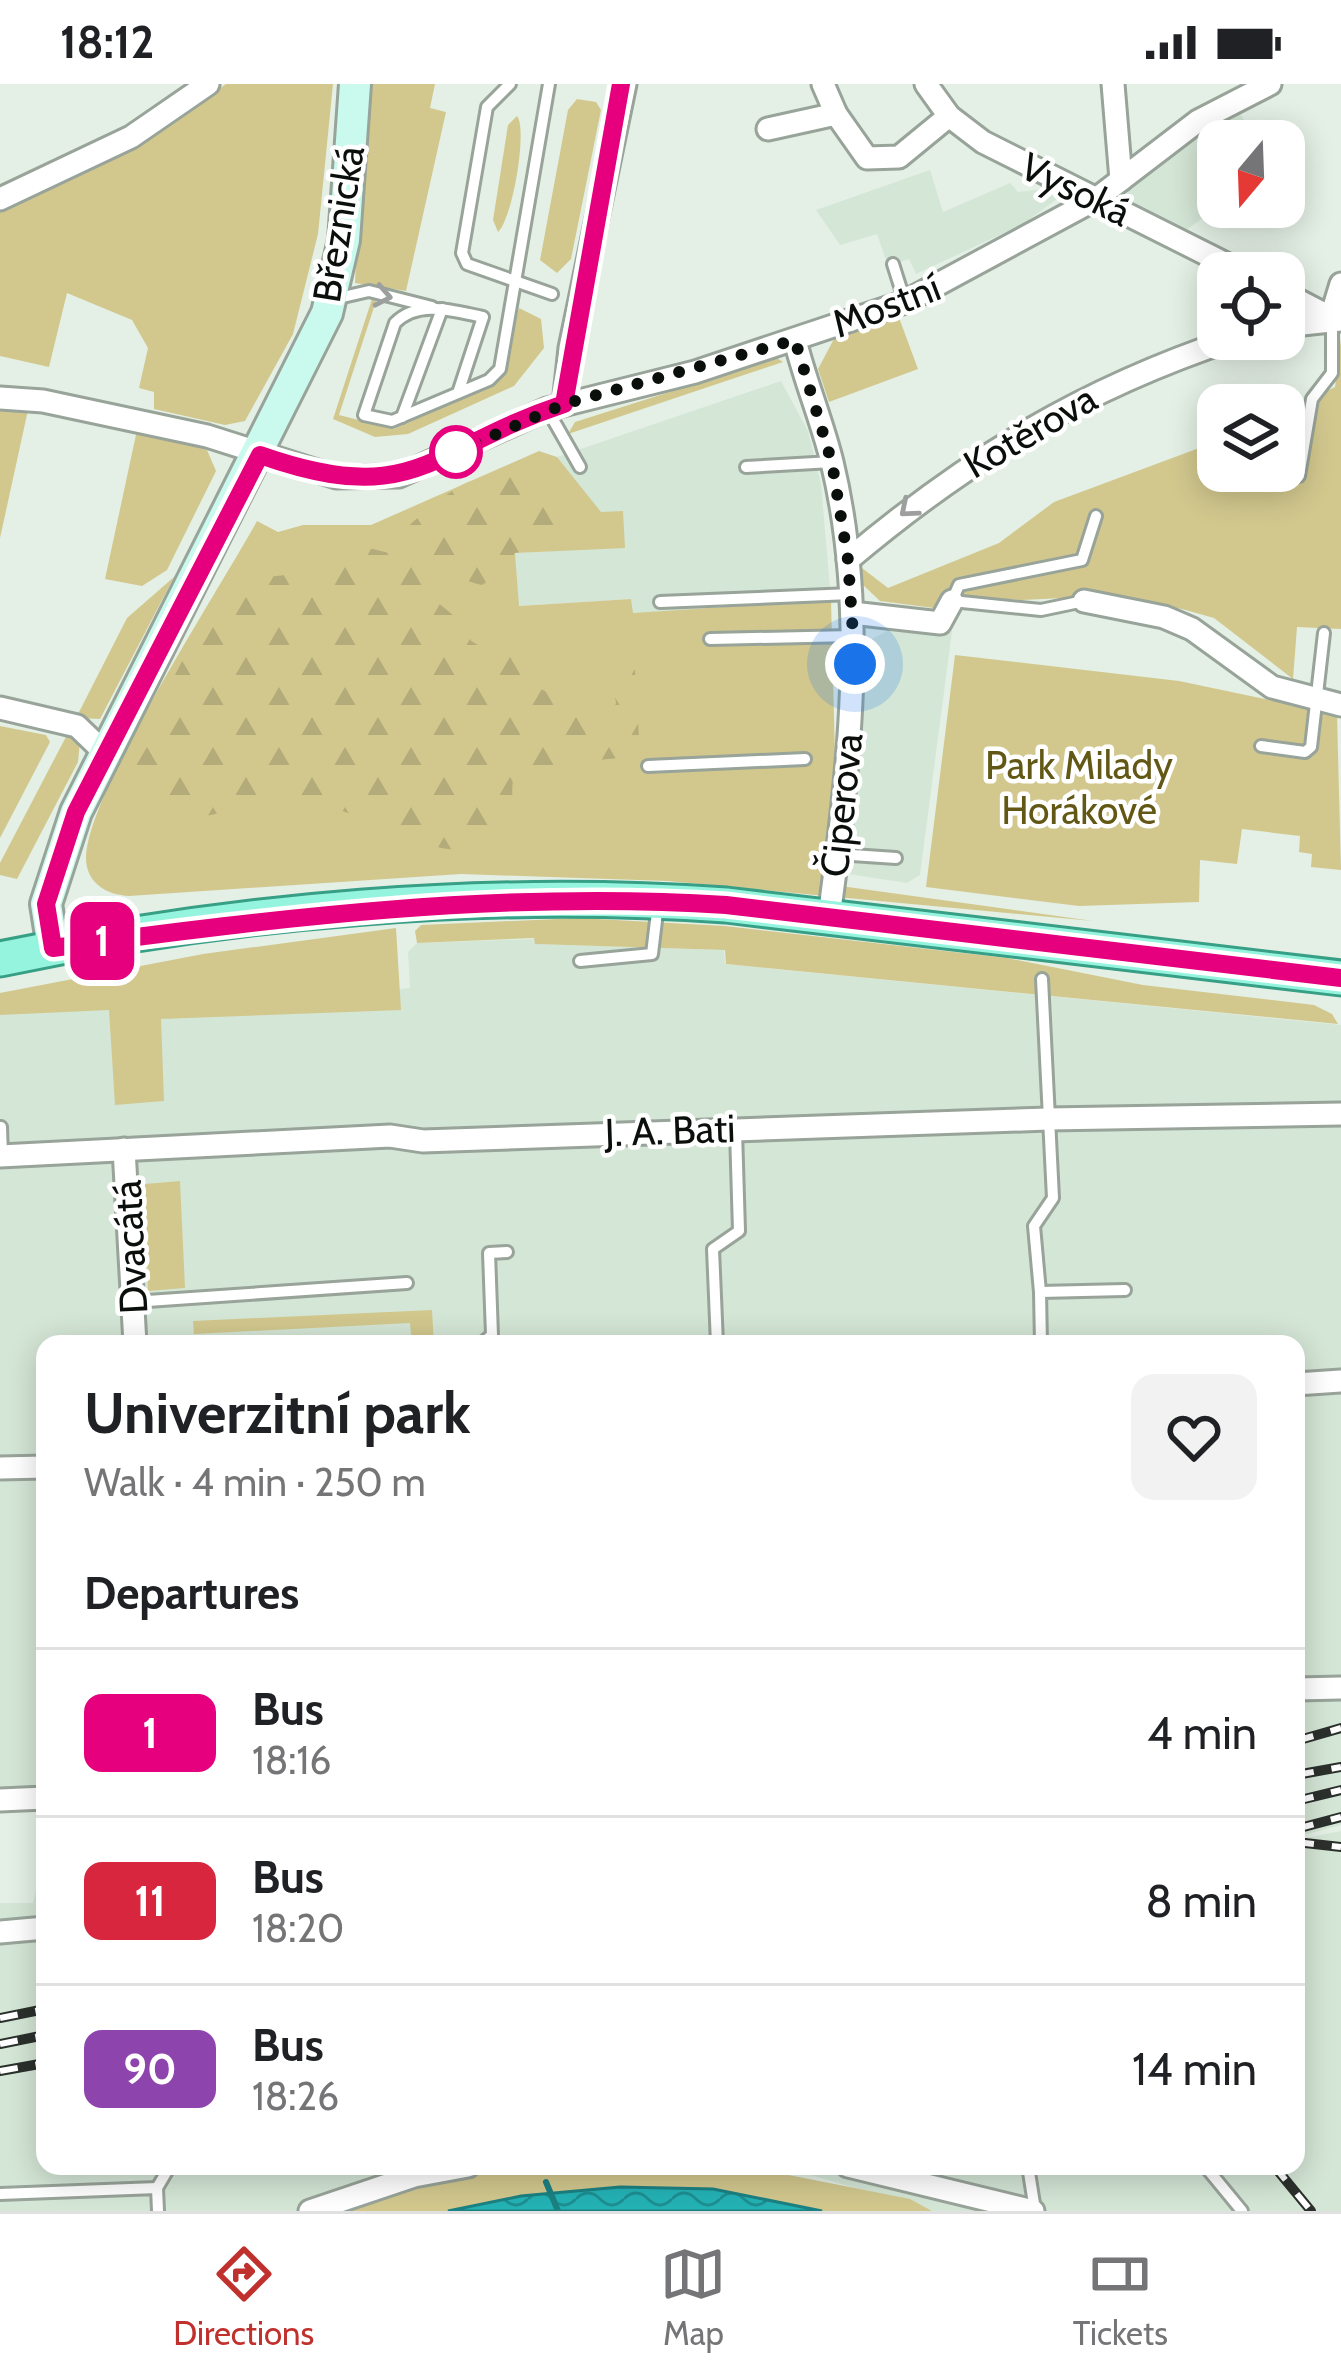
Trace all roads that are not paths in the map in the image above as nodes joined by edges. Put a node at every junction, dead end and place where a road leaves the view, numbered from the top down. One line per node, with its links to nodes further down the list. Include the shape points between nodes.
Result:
1 (208, 84): 15 (street, via 131,137)
2 (355, 84): 21 (main road, Březnická, via 344,240)
3 (510, 84): 18 (lane, via 488,107 462,253 467,263)
4 (549, 84): 18 (lane)
5 (624, 84): 31 (street)
6 (824, 84): 10 (street)
7 (926, 84): 11 (street, Vysoká)
8 (1113, 84): 13 (street)
9 (1270, 84): 13 (street, Mostní, via 1198,121)
10 (836, 115): 11 (street, via 867,158 898,157); 12 (street)
11 (949, 116): 14 (street, Vysoká)
12 (768, 128)
13 (1121, 180): 14 (street, Mostní)
14 (1096, 199): 16 (street, Vysoká); 22 (street, Mostní)
15 (0, 200)
16 (1202, 252)
17 (893, 264): 22 (lane)
18 (516, 284): 20 (lane); 29 (lane, via 500,369)
19 (1341, 284): 25 (street)
20 (552, 294)
21 (331, 300): 24 (lane, one-way to 24, via 369,291); 34 (main road, Březnická)
22 (905, 302): 27 (street, Mostní)
23 (1305, 304): 25 (street)
24 (439, 308): 29 (lane, via 483,317); 32 (lane); 32 (lane, via 395,323 364,415)
25 (1336, 319): 26 (street); 33 (lane, via 1332,373 1312,399)
26 (1305, 323)
27 (795, 340): 31 (street, Mostní); 35 (street, Čiperova)
28 (1197, 353): 39 (street, Kotěrova, one-way to 39, via 1036,422 938,484)
29 (458, 393): 32 (lane)
30 (0, 398): 34 (street, Mostní, via 127,418)
31 (555, 407): 34 (street, Mostní, via 386,478 336,477); 37 (lane)
32 (402, 417)
33 (1305, 440)
34 (260, 455): 50 (main road, Březnická)
35 (832, 463): 36 (lane); 39 (street, Čiperova)
36 (746, 466)
37 (580, 467)
38 (1096, 516): 40 (lane, via 1082,560 958,584)
39 (848, 560): 43 (street, Čiperova)
40 (952, 601): 41 (lane, via 1041,610); 43 (street, via 940,623)
41 (1084, 601): 46 (street, via 1164,617 1272,687)
42 (660, 602): 43 (lane)
43 (852, 614): 45 (lane); 53 (street, Čiperova)
44 (1324, 633): 46 (lane)
45 (710, 639)
46 (1317, 697): 47 (street); 49 (lane, via 1312,747)
47 (1341, 705)
48 (0, 708): 50 (street, via 77,726)
49 (1261, 746)
50 (105, 753): 57 (main road, Březnická, via 49,887)
51 (805, 759): 52 (lane)
52 (648, 766)
53 (837, 854): 54 (lane); 56 (street, Čiperova)
54 (896, 858)
55 (658, 901): 56 (main road); 57 (main road, via 467,901); 60 (lane, via 652,954)
56 (829, 917): 62 (main road)
57 (53, 948): 58 (main road); 59 (main road)
58 (0, 949)
59 (0, 959)
60 (580, 961)
61 (1042, 979): 64 (lane)
62 (1341, 979)
63 (1341, 1114): 64 (street, J. A. Bati)
64 (1048, 1119): 66 (street, J. A. Bati); 72 (lane, via 1053,1198 1034,1226)
65 (1, 1127): 68 (lane)
66 (736, 1128): 67 (street, J. A. Bati); 76 (lane, via 739,1231 713,1249)
67 (124, 1149): 68 (street, J. A. Bati); 73 (street, Dvacátá)
68 (1, 1156)
69 (507, 1252): 75 (lane, via 489,1253)
70 (407, 1283): 73 (lane)
71 (1125, 1289): 72 (lane)
72 (1040, 1292): 77 (lane)
73 (133, 1302): 74 (street, Dvacátá)
74 (135, 1335)
75 (492, 1335)
76 (717, 1335)
77 (1041, 1335)
78 (1341, 1381): 79 (street)
79 (1305, 1383)
80 (36, 1467): 81 (street)
81 (0, 1468)
82 (1341, 1688): 83 (street)
83 (1305, 1689)
84 (36, 1798): 85 (street)
85 (0, 1800)
86 (36, 1929): 87 (street)
87 (0, 1932)
88 (165, 2175): 93 (lane)
89 (419, 2175): 97 (street)
90 (877, 2175): 95 (street)
91 (1029, 2175): 98 (lane)
92 (1212, 2175): 99 (lane)
93 (157, 2188): 94 (lane); 96 (lane)
94 (0, 2194)
95 (961, 2201): 98 (street)
96 (158, 2211)
97 (310, 2211)
98 (1034, 2211)
99 (1242, 2211)

